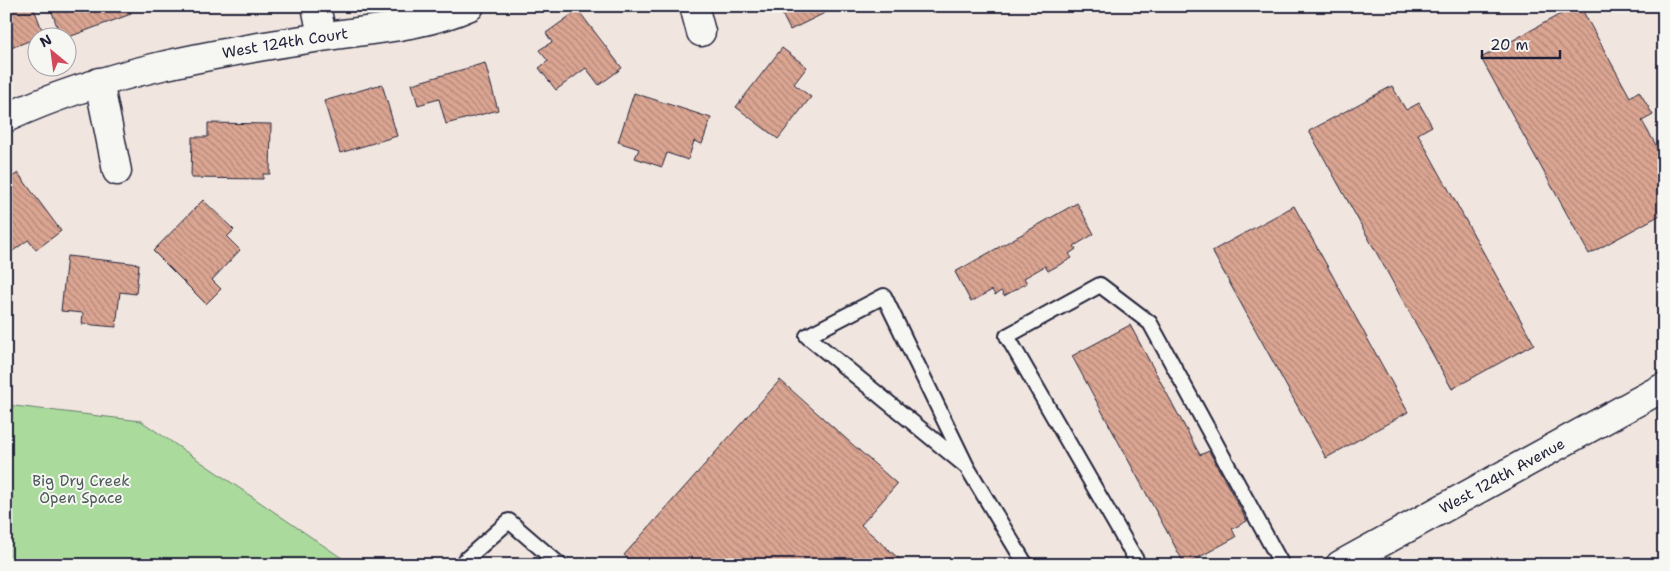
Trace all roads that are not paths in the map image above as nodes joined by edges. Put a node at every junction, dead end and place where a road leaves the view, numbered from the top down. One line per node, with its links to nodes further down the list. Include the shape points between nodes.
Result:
1 (316, 6): 3 (street)
2 (470, 6): 3 (street, West 124th Court, via 416,23)
3 (322, 36): 4 (street, West 124th Court, via 194,59)
4 (99, 82): 5 (street, West 124th Court); 6 (street)
5 (6, 118)
6 (117, 171)
7 (1664, 387): 14 (street, West 124th Avenue)
8 (967, 467): 8 (lane, via 884,296 807,336 914,423); 11 (lane)
9 (469, 565): 10 (lane, via 464,561 509,521)
10 (560, 565)
11 (1026, 565)
12 (1139, 565): 13 (lane, via 1007,336 1100,285 1150,323)
13 (1282, 565)
14 (1340, 565)

